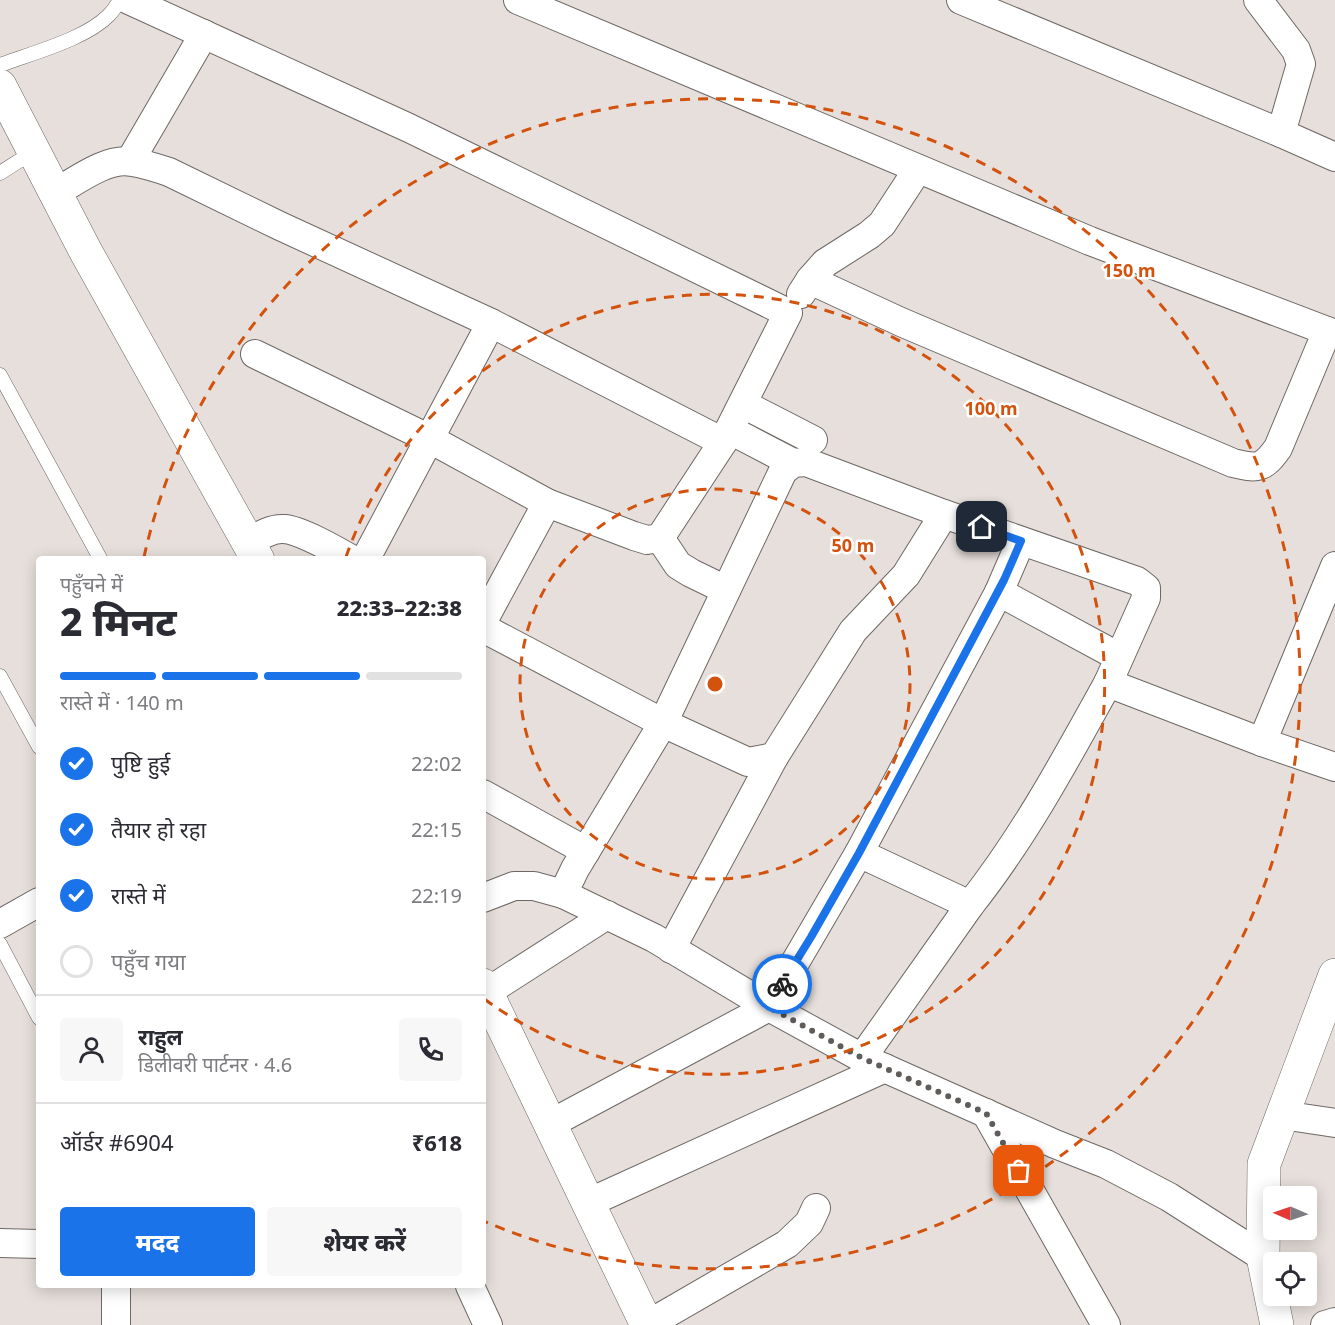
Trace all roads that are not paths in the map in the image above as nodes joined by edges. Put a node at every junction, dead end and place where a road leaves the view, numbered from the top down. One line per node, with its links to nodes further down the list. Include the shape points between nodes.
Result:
1 (120, 0): 7 (lane, via 92,29)
2 (129, 0): 6 (street)
3 (518, 0): 12 (street)
4 (961, 0): 8 (street)
5 (1258, 0): 8 (street, via 1296,50 1301,64)
6 (204, 34): 11 (street); 16 (street, via 409,128)
7 (1, 85): 9 (street)
8 (1281, 133): 10 (street)
9 (33, 152): 13 (lane); 14 (street)
10 (1335, 157)
11 (130, 161): 14 (street, via 111,163); 17 (street, via 169,172)
12 (918, 169): 15 (street, via 882,224 825,263); 18 (street, via 1090,241)
13 (0, 173)
14 (55, 193): 30 (street)
15 (810, 280): 16 (street); 18 (street, via 1233,464 1252,468 1268,462 1278,448)
16 (788, 313): 21 (street)
17 (490, 323): 22 (street); 23 (street)
18 (1331, 333)
19 (255, 354): 23 (street)
20 (0, 375): 31 (lane)
21 (743, 404): 22 (street); 24 (street)
22 (727, 436): 25 (street); 28 (street)
23 (430, 439): 26 (street); 33 (street)
24 (813, 440)
25 (793, 463): 27 (street, via 806,462); 35 (street, via 783,471)
26 (547, 503): 28 (street, via 634,536); 37 (street)
27 (944, 514): 29 (street); 44 (street, via 906,575 853,631)
28 (660, 538): 35 (street, via 678,565)
29 (1021, 541): 36 (street); 39 (street, via 1137,581 1146,588 1146,598)
30 (254, 551): 32 (street, via 267,532 283,529 300,533)
31 (99, 556)
32 (345, 556)
33 (367, 556)
34 (1332, 583): 43 (street)
35 (726, 590): 41 (street)
36 (999, 592): 39 (street); 48 (street)
37 (486, 615)
38 (486, 630): 41 (street)
39 (1114, 670): 43 (street); 52 (street, via 1039,805)
40 (0, 676): 42 (lane)
41 (663, 723): 44 (street, via 748,762); 47 (street)
42 (36, 742)
43 (1262, 742): 45 (street)
44 (774, 758): 56 (street)
45 (1335, 767)
46 (486, 796): 47 (street)
47 (586, 852): 49 (street)
48 (859, 853): 52 (street); 60 (street)
49 (563, 894): 50 (street, via 534,886 514,886); 53 (street)
50 (486, 897)
51 (36, 904): 54 (street)
52 (970, 905): 63 (street)
53 (606, 915): 56 (street); 58 (street)
54 (0, 924)
55 (0, 944): 61 (lane)
56 (671, 949): 60 (street)
57 (1335, 975): 62 (street)
58 (486, 987)
59 (486, 990): 67 (street)
60 (769, 1007): 63 (street); 67 (street)
61 (36, 1012)
62 (1326, 1027): 65 (street)
63 (874, 1063): 64 (street); 68 (street)
64 (986, 1113): 73 (street, via 1106,1164 1169,1197); 81 (street)
65 (1282, 1115): 66 (street); 72 (street, via 1264,1164)
66 (1335, 1123)
67 (550, 1124): 68 (street)
68 (588, 1203): 80 (street)
69 (816, 1208): 80 (street, via 788,1244)
70 (0, 1243): 71 (street)
71 (36, 1244)
72 (1263, 1252)
73 (1263, 1257)
74 (116, 1288): 79 (street)
75 (471, 1288): 78 (street)
76 (1273, 1306): 82 (street)
77 (1335, 1322): 83 (street)
78 (484, 1324)
79 (116, 1325)
80 (647, 1325)
81 (1106, 1325)
82 (1277, 1325)
83 (1325, 1325)

